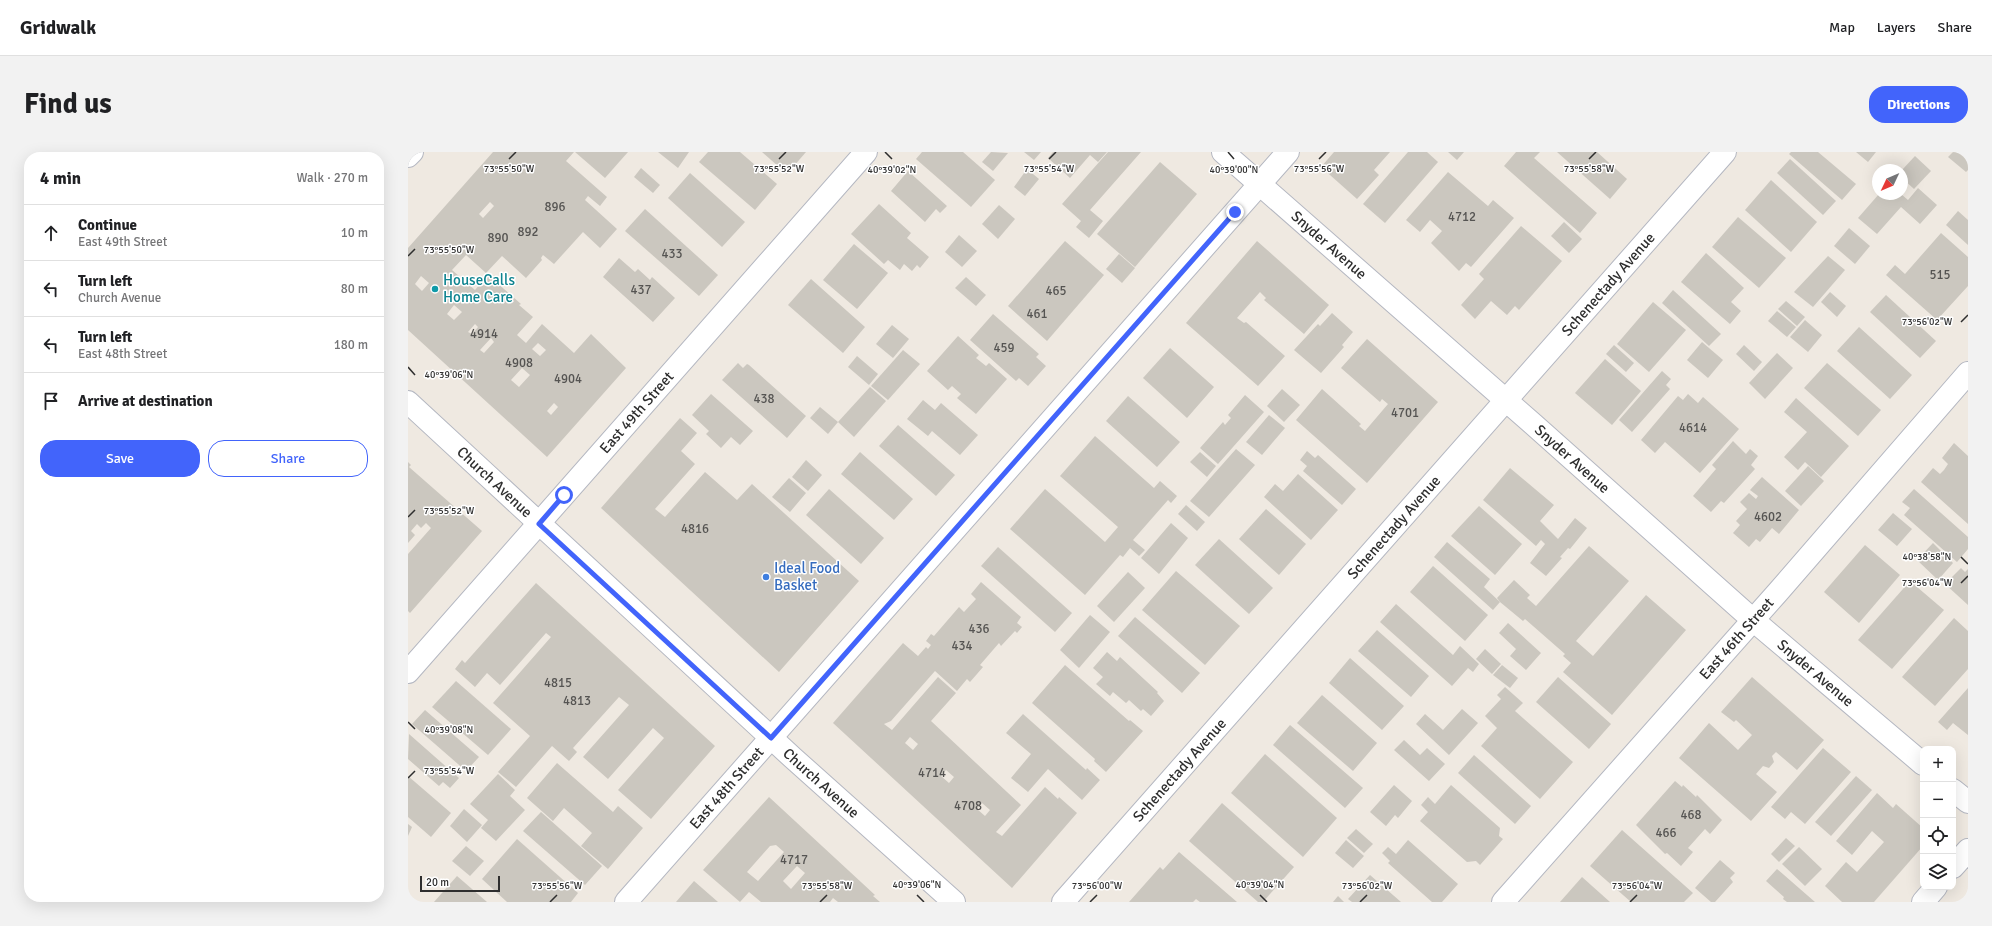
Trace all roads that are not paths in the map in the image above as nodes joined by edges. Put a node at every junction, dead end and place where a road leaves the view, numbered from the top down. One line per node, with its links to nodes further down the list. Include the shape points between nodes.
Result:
1 (412, 152): 6 (street)
2 (866, 152): 11 (street, East 49th Street)
3 (1223, 152): 7 (street, Snyder Avenue)
4 (1288, 152): 7 (street, East 48th Street)
5 (1725, 152): 9 (street, Schenectady Avenue)
6 (408, 156)
7 (1259, 184): 9 (street, Snyder Avenue); 14 (street, East 48th Street)
8 (1968, 373): 12 (street, East 46th Street)
9 (1506, 400): 12 (street, Snyder Avenue); 23 (street, Schenectady Avenue)
10 (408, 402): 11 (street, Church Avenue)
11 (539, 524): 13 (street, East 49th Street); 14 (street, Church Avenue)
12 (1753, 620): 15 (street, Snyder Avenue); 24 (street, East 46th Street)
13 (408, 672)
14 (771, 738): 21 (street, East 48th Street); 22 (street, Church Avenue)
15 (1920, 761)
16 (1956, 792): 17 (street)
17 (1968, 802)
18 (1968, 850): 19 (street)
19 (1956, 864)
20 (1933, 890): 25 (street)
21 (626, 902)
22 (954, 902)
23 (1063, 902)
24 (1503, 902)
25 (1923, 902)

